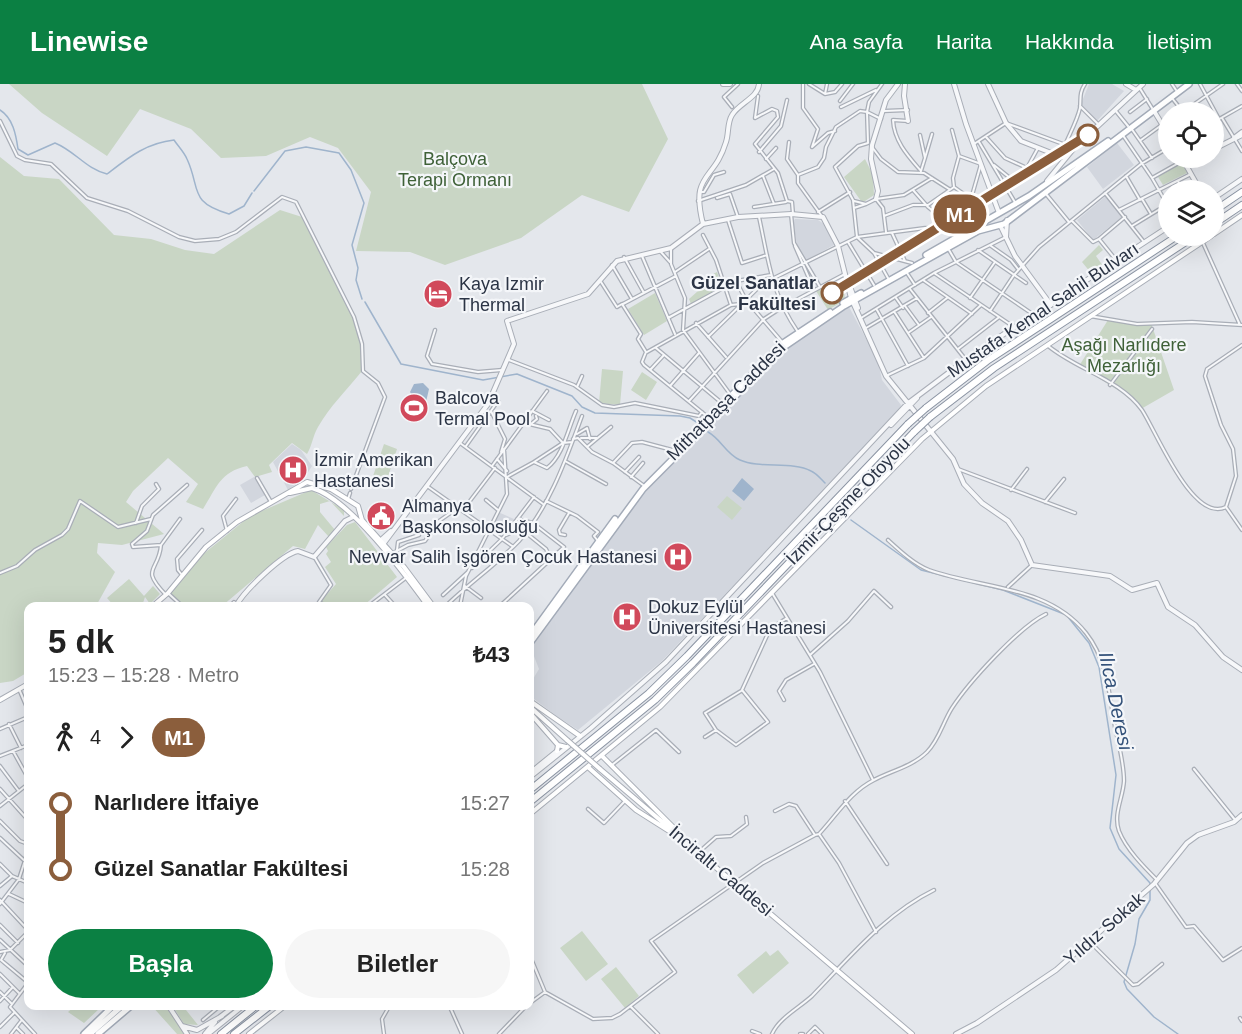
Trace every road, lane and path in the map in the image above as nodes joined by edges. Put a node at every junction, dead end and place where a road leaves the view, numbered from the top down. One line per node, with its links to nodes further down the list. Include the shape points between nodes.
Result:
1 (723, 84): 2 (street)
2 (730, 84)
3 (738, 84): 39 (street, via 724,97)
4 (759, 84): 110 (street, via 756,92 733,113 726,143)
5 (802, 84): 58 (street, via 803,108 818,129 812,147)
6 (809, 84): 27 (street)
7 (827, 84): 27 (street)
8 (842, 84): 27 (street, via 835,92)
9 (853, 84): 33 (street)
10 (882, 84): 24 (street)
11 (898, 84): 44 (street)
12 (905, 84): 42 (street)
13 (954, 84): 69 (street)
14 (988, 84): 52 (street)
15 (1085, 84): 37 (street, via 1079,96)
16 (1126, 84): 23 (street)
17 (1172, 84): 25 (street)
18 (1184, 84): 25 (main road, Mithatpaşa Caddesi)
19 (1189, 84): 29 (main road, Mithatpaşa Caddesi)
20 (1200, 84): 30 (street)
21 (1223, 84): 30 (street)
22 (1237, 84): 26 (street)
23 (1139, 87): 31 (street); 43 (street)
24 (876, 90): 40 (street); 45 (street)
25 (1176, 90): 41 (main road, Mithatpaşa Caddesi)
26 (1242, 91)
27 (825, 94)
28 (758, 96): 76 (street, via 755,118 772,109 778,117 755,144)
29 (1172, 97): 34 (street); 41 (main road, Mithatpaşa Caddesi)
30 (1205, 97): 35 (street); 36 (street)
31 (1147, 99): 41 (street); 46 (street)
32 (787, 100): 76 (street, via 781,126)
33 (840, 101)
34 (1176, 102)
35 (1198, 102)
36 (1208, 102)
37 (1080, 106): 53 (street); 71 (street)
38 (1242, 106): 48 (street)
39 (732, 107)
40 (841, 107)
41 (1153, 109): 47 (street); 55 (main road, Mithatpaşa Caddesi)
42 (908, 110): 44 (street); 51 (street)
43 (1115, 110): 53 (street); 55 (street)
44 (883, 111): 49 (street)
45 (867, 112): 49 (street); 58 (street, via 860,111 836,127); 70 (street)
46 (1130, 112)
47 (1158, 116)
48 (1224, 117)
49 (881, 119): 70 (street)
50 (0, 121): 323 (street, via 17,156 51,164 87,198 128,211 179,237 219,239 236,232 282,196 296,201 357,326 363,371 378,383 385,397)
51 (908, 121): 91 (street, via 892,120 893,127 905,152)
52 (1006, 123): 63 (street); 71 (street); 73 (street, via 1021,141)
53 (1098, 124): 74 (street)
54 (1224, 125): 64 (street)
55 (1129, 127): 61 (main road, Mithatpaşa Caddesi); 65 (street); 106 (main road, Mithatpaşa Caddesi)
56 (1158, 128): 65 (street)
57 (952, 130): 78 (street)
58 (836, 131): 93 (street, via 818,167)
59 (1242, 133): 64 (street)
60 (932, 134): 79 (street)
61 (1122, 134): 85 (street); 106 (main road, Mithatpaşa Caddesi)
62 (920, 135): 79 (street)
63 (987, 137): 67 (street); 86 (street, via 1005,158)
64 (1233, 138): 68 (street); 75 (street)
65 (1140, 141): 81 (street)
66 (789, 142): 93 (street, via 788,159)
67 (979, 142): 69 (street); 83 (street)
68 (1224, 143)
69 (974, 144): 84 (street)
70 (870, 145): 91 (street, via 898,172); 111 (street, via 858,146 835,167); 115 (street)
71 (1065, 145): 74 (street)
72 (776, 148): 82 (street)
73 (1038, 148): 80 (street); 86 (street)
74 (1074, 148): 80 (street)
75 (1242, 151)
76 (759, 152): 82 (street)
77 (1158, 154): 81 (street)
78 (959, 156): 84 (street); 104 (street)
79 (925, 158): 91 (street)
80 (1064, 158): 106 (street)
81 (1152, 158): 85 (street)
82 (764, 159): 89 (street)
83 (992, 163): 98 (street); 102 (street)
84 (981, 164): 118 (street); 134 (street)
85 (1141, 164): 95 (street); 97 (street)
86 (1027, 168): 98 (street)
87 (1168, 168): 97 (street)
88 (1188, 168): 92 (street)
89 (774, 169): 94 (street); 120 (street)
90 (724, 172): 110 (street, via 714,175 704,192)
91 (922, 172): 96 (street)
92 (1191, 174): 100 (street); 101 (street)
93 (798, 175): 131 (street, via 798,183)
94 (762, 176): 119 (street); 121 (street)
95 (1126, 176): 113 (street); 116 (street)
96 (932, 178): 105 (street); 107 (street)
97 (1152, 178): 103 (street)
98 (1011, 179): 102 (street)
99 (1242, 179): 109 (street)
100 (1180, 180)
101 (1194, 180)
102 (1005, 183): 123 (street)
103 (1158, 186)
104 (954, 187): 105 (street); 118 (street)
105 (949, 189): 125 (street)
106 (1044, 189): 123 (main road, Mithatpaşa Caddesi); 144 (main road, Mithatpaşa Caddesi); 145 (street)
107 (913, 190): 115 (street, via 894,198); 125 (street)
108 (1158, 190): 116 (street)
109 (1224, 191)
110 (699, 192): 119 (street)
111 (850, 192): 117 (street); 131 (street)
112 (1242, 192): 124 (highway)
113 (1105, 193): 129 (street); 145 (street)
114 (717, 198): 139 (street, via 730,194)
115 (876, 199): 122 (street); 138 (street)
116 (1141, 199): 129 (street); 135 (street)
117 (853, 200): 122 (street); 128 (street)
118 (970, 200): 133 (street); 152 (street, via 962,207)
119 (698, 201): 146 (street)
120 (787, 201): 121 (street); 132 (street, via 792,201)
121 (774, 204): 127 (street)
122 (866, 204): 128 (street)
123 (1016, 204): 134 (main road, Mithatpaşa Caddesi)
124 (1224, 204)
125 (926, 205): 138 (street, via 913,204); 150 (street)
126 (1242, 205): 142 (highway)
127 (754, 207)
128 (854, 208): 156 (street)
129 (1119, 210): 141 (street)
130 (1158, 210): 135 (street)
131 (818, 212): 140 (street)
132 (792, 214): 137 (street); 140 (street); 182 (street, via 794,243)
133 (975, 214)
134 (1000, 214): 144 (main road, via 1005,214); 147 (main road); 152 (main road, Mithatpaşa Caddesi)
135 (1151, 214): 148 (street)
136 (1242, 214): 149 (main road, Mustafa Kemal Sahil Bulvarı)
137 (759, 216): 139 (street); 174 (street)
138 (884, 216): 153 (street)
139 (738, 217): 143 (street)
140 (823, 217): 162 (street)
141 (1125, 217): 148 (street); 158 (street)
142 (1224, 217)
143 (728, 220): 146 (street); 174 (street, via 742,263)
144 (1007, 220): 147 (main road, Mithatpaşa Caddesi); 157 (street)
145 (1070, 222): 158 (street, via 1093,242); 183 (street)
146 (703, 224): 168 (street)
147 (1000, 224): 157 (street); 167 (main road, Mithatpaşa Caddesi)
148 (1132, 226): 160 (street)
149 (1224, 227)
150 (953, 229): 151 (street); 152 (street)
151 (892, 232): 153 (street); 176 (street)
152 (964, 233): 180 (main road, Mithatpaşa Caddesi)
153 (886, 234): 156 (street)
154 (1158, 234): 160 (street, Mustafa Kemal Sahil Bulvarı)
155 (703, 235): 169 (street)
156 (857, 237): 159 (street); 172 (street)
157 (1006, 237): 161 (street); 183 (street)
158 (1099, 239): 177 (street)
159 (848, 242): 162 (street); 199 (street)
160 (1144, 243): 177 (street, Mustafa Kemal Sahil Bulvarı)
161 (990, 245): 170 (street); 185 (street)
162 (838, 246): 182 (street); 190 (street)
163 (1162, 246): 427 (highway, İzmir-Çeşme Otoyolu, bridge, via 987,361 926,408 649,693)
164 (1180, 246): 431 (highway, İzmir-Çeşme Otoyolu, bridge, via 994,368 930,417 693,663 615,734)
165 (1196, 246): 230 (main road, Mustafa Kemal Sahil Bulvarı)
166 (1204, 246): 238 (street)
167 (948, 247): 178 (street); 186 (main road, Mithatpaşa Caddesi)
168 (671, 248): 171 (street); 181 (street)
169 (709, 249): 188 (street); 203 (street)
170 (978, 250): 178 (street); 179 (street)
171 (660, 251): 173 (street); 181 (street)
172 (874, 253): 176 (street); 192 (street)
173 (641, 254): 175 (street); 201 (street)
174 (767, 255): 189 (street)
175 (624, 257): 184 (street); 206 (street)
176 (905, 261): 180 (street)
177 (1116, 261): 217 (street, Mustafa Kemal Sahil Bulvarı)
178 (956, 262): 187 (street); 194 (street)
179 (995, 262): 191 (street); 194 (street)
180 (912, 263): 192 (main road, Mithatpaşa Caddesi)
181 (671, 264): 188 (street)
182 (804, 264): 193 (street); 202 (street); 205 (street)
183 (1022, 264): 185 (street); 217 (street)
184 (612, 265): 197 (street); 213 (street)
185 (1018, 269): 191 (street)
186 (906, 271): 200 (street); 209 (main road, Mithatpaşa Caddesi)
187 (934, 273): 195 (street); 212 (street)
188 (676, 274): 201 (street); 221 (street)
189 (771, 274): 193 (street); 196 (street)
190 (845, 274): 202 (street); 209 (street)
191 (1014, 274): 198 (street); 207 (street)
192 (888, 278): 199 (main road, Mithatpaşa Caddesi)
193 (772, 279): 214 (street); 222 (street)
194 (982, 279): 207 (street); 212 (street)
195 (923, 280): 200 (street); 211 (street)
196 (736, 281): 203 (street); 214 (street)
197 (601, 282): 215 (street, via 617,307); 259 (street, via 588,294 507,321 514,344)
198 (1026, 283)
199 (874, 285): 209 (main road, Mithatpaşa Caddesi)
200 (915, 285): 204 (street)
201 (655, 287): 206 (street); 232 (street)
202 (820, 287): 205 (street)
203 (725, 288): 218 (street); 221 (street)
204 (910, 289): 208 (street); 210 (street)
205 (814, 290): 222 (street)
206 (644, 293): 213 (street)
207 (1002, 294): 224 (street); 229 (street)
208 (896, 297): 220 (street); 223 (street)
209 (852, 298): 228 (street); 244 (main road, Mithatpaşa Caddesi); 390 (main road, Mithatpaşa Caddesi, via 777,353 643,489)
210 (917, 298): 220 (street); 226 (street)
211 (947, 298): 226 (street); 227 (street)
212 (970, 298): 219 (street)
213 (632, 299): 215 (street)
214 (746, 300): 216 (street); 234 (street)
215 (622, 304): 254 (street, via 641,334 638,339)
216 (742, 304): 218 (street); 247 (street)
217 (1051, 304): 229 (street, Mustafa Kemal Sahil Bulvarı)
218 (731, 305): 236 (street)
219 (981, 305): 224 (street); 227 (street)
220 (904, 307): 225 (street); 237 (street)
221 (685, 308): 232 (street); 243 (street)
222 (781, 308): 234 (street); 244 (street)
223 (877, 310): 228 (street); 235 (street)
224 (990, 311): 233 (street)
225 (895, 313): 235 (street); 245 (street)
226 (928, 313): 231 (street)
227 (972, 314): 248 (street)
228 (860, 315): 240 (street)
229 (1034, 315): 239 (street, Mustafa Kemal Sahil Bulvarı)
230 (1090, 316): 238 (street, via 1137,324); 250 (main road, Mustafa Kemal Sahil Bulvarı)
231 (931, 317): 237 (street); 248 (street)
232 (668, 318): 246 (street)
233 (998, 318): 239 (street); 253 (street)
234 (764, 319): 249 (street); 257 (street)
235 (882, 319): 240 (street); 261 (street)
236 (696, 323): 243 (street); 247 (street)
237 (919, 325): 245 (street)
238 (1241, 325)
239 (1014, 327): 260 (street, Mustafa Kemal Sahil Bulvarı)
240 (866, 328): 267 (street)
241 (1152, 329): 268 (street)
242 (435, 330): 263 (street, via 428,356 432,364 478,372)
243 (683, 330): 246 (street); 255 (street)
244 (798, 332): 249 (main road, Mithatpaşa Caddesi)
245 (908, 333): 258 (street)
246 (675, 335): 252 (street)
247 (708, 337): 257 (street)
248 (948, 338): 253 (street); 258 (street)
249 (783, 343): 273 (main road, Mithatpaşa Caddesi)
250 (1047, 345): 268 (street); 288 (main road, Mustafa Kemal Sahil Bulvarı, via 986,386)
251 (1242, 345): 331 (street, via 1205,372 1221,425 1233,449 1236,476)
252 (655, 347): 254 (street); 256 (street)
253 (958, 349): 260 (street)
254 (646, 352): 262 (street, via 642,362)
255 (699, 353): 264 (street); 265 (street)
256 (664, 355): 262 (street); 264 (street)
257 (727, 358): 265 (street)
258 (924, 358): 261 (street)
259 (509, 360): 263 (street); 271 (street)
260 (966, 360): 277 (street, Mustafa Kemal Sahil Bulvarı)
261 (908, 366): 267 (street)
262 (651, 369): 269 (street)
263 (504, 371): 274 (street)
264 (683, 371): 269 (street); 270 (street)
265 (714, 373): 270 (street); 273 (street)
266 (582, 376): 271 (street)
267 (886, 376): 277 (street)
268 (1110, 385): 331 (street, via 1141,409 1193,497 1218,509)
269 (670, 386): 275 (street)
270 (702, 386): 275 (street); 276 (street)
271 (577, 387): 281 (street, via 597,403 614,407 635,403 699,416)
272 (547, 391): 280 (street)
273 (731, 395): 276 (main road, Mithatpaşa Caddesi)
274 (492, 396): 278 (street, via 498,401); 293 (street)
275 (689, 401): 281 (street)
276 (723, 404): 283 (main road, Mithatpaşa Caddesi)
277 (908, 406): 288 (street); 407 (street, Mustafa Kemal Sahil Bulvarı, via 666,662)
278 (491, 411): 295 (street); 300 (street, via 505,440)
279 (576, 411): 294 (street)
280 (533, 412): 284 (street); 285 (street); 286 (street, via 537,419)
281 (702, 412): 283 (street)
282 (582, 416): 291 (street)
283 (708, 418): 298 (main road, Mithatpaşa Caddesi)
284 (549, 420)
285 (524, 422): 286 (street); 297 (street)
286 (531, 424): 294 (street, via 550,429)
287 (611, 427): 289 (street)
288 (931, 431): 306 (street); 370 (main road, Mustafa Kemal Sahil Bulvarı)
289 (599, 437): 292 (street); 296 (street)
290 (579, 438): 291 (street); 292 (street); 296 (street)
291 (574, 439): 292 (street, via 587,428); 294 (street); 301 (street)
292 (590, 439)
293 (460, 443): 295 (street); 318 (street)
294 (563, 443): 302 (street); 302 (street, via 547,468)
295 (465, 446): 305 (street)
296 (588, 447): 303 (street)
297 (504, 449): 300 (street); 308 (street)
298 (676, 451): 303 (street, via 632,443); 317 (main road, Mithatpaşa Caddesi)
299 (639, 457): 309 (street)
300 (498, 458): 305 (street); 308 (street)
301 (565, 461): 315 (street); 325 (street)
302 (534, 462): 310 (street)
303 (613, 463): 309 (street)
304 (643, 464): 311 (street)
305 (494, 467): 310 (street); 332 (street)
306 (958, 469): 319 (street); 363 (street, via 964,484 982,503 1008,521 1022,540)
307 (1027, 469): 319 (street)
308 (507, 471): 310 (street)
309 (625, 472): 311 (street)
310 (507, 477): 321 (street); 333 (street, via 507,494)
311 (631, 477): 317 (street)
312 (256, 478): 326 (street)
313 (1064, 480): 327 (street)
314 (156, 484): 343 (street, via 159,489 142,506)
315 (606, 484)
316 (187, 485): 339 (street)
317 (643, 485): 350 (main road, Mithatpaşa Caddesi)
318 (428, 486): 330 (street); 356 (street)
319 (1011, 490): 327 (street)
320 (286, 494): 323 (main road, via 310,482); 326 (main road); 334 (main road, via 316,489)
321 (534, 497): 328 (street); 341 (street)
322 (236, 499): 348 (street, via 224,516)
323 (348, 499): 329 (main road)
324 (486, 500): 333 (street)
325 (545, 501): 328 (street); 336 (street)
326 (271, 502): 348 (main road)
327 (1044, 502): 337 (street)
328 (543, 504): 344 (street)
329 (354, 505): 334 (main road); 335 (main road)
330 (459, 507): 332 (street); 359 (street, via 439,521 424,541)
331 (1226, 507): 347 (street)
332 (463, 510): 346 (street)
333 (498, 510): 346 (street)
334 (348, 512): 338 (main road); 342 (street)
335 (360, 512): 338 (main road); 356 (main road)
336 (569, 513): 350 (street); 353 (street, via 559,530)
337 (1075, 513)
338 (353, 517): 342 (street); 356 (main road)
339 (151, 519): 343 (street); 357 (street, via 147,531 133,547)
340 (180, 519): 357 (street)
341 (519, 519): 344 (street); 352 (street); 352 (street, via 517,530)
342 (345, 521): 361 (street)
343 (136, 523): 365 (street, via 117,527 80,501 62,535)
344 (533, 523): 349 (street); 362 (street, via 564,547)
345 (202, 530): 366 (street, via 177,560)
346 (489, 530): 354 (street); 364 (street)
347 (1242, 530)
348 (227, 531): 366 (main road, via 206,547)
349 (525, 532): 358 (street); 362 (street, via 546,549)
350 (600, 533): 389 (main road, Mithatpaşa Caddesi)
351 (419, 535): 359 (street, via 398,542)
352 (505, 535): 354 (street)
353 (565, 535)
354 (502, 539): 358 (street); 364 (street)
355 (888, 540): 369 (street, via 926,569)
356 (380, 541): 360 (main road); 367 (main road)
357 (161, 545): 371 (street, via 152,577)
358 (512, 546): 368 (street)
359 (397, 550): 360 (street)
360 (393, 554): 382 (main road)
361 (314, 557): 377 (street, via 298,551 292,553 251,586); 378 (street, via 331,585)
362 (551, 559): 385 (street)
363 (1032, 565): 369 (street); 393 (street, via 1110,576 1132,590 1157,583 1168,607 1195,625 1223,657)
364 (470, 570): 368 (street); 373 (street)
365 (0, 573)
366 (182, 575): 371 (main road)
367 (407, 577): 372 (street); 381 (main road)
368 (464, 587): 374 (street); 383 (street); 384 (street)
369 (1008, 587): 455 (street, via 1062,610 1098,651 1110,686 1123,772 1117,813 1119,831 1134,857 1147,866)
370 (772, 593): 388 (street); 417 (main road, Mustafa Kemal Sahil Bulvarı, via 660,707)
371 (167, 594): 375 (main road); 376 (street)
372 (384, 594): 379 (street); 380 (street)
373 (443, 595)
374 (482, 598)
375 (158, 602)
376 (177, 602)
377 (240, 602)
378 (320, 602)
379 (374, 602)
380 (391, 602)
381 (425, 602)
382 (430, 602)
383 (450, 602)
384 (461, 602)
385 (504, 602)
386 (891, 607): 391 (street, via 874,591)
387 (1046, 614): 425 (street, via 979,675 956,702 929,750)
388 (788, 618): 391 (street); 396 (street, via 770,629)
389 (534, 630)
390 (534, 638)
391 (810, 655): 392 (street)
392 (814, 664): 398 (street, via 786,680 779,691); 425 (street)
393 (1242, 670)
394 (24, 686): 395 (main road)
395 (19, 689): 397 (main road); 399 (street)
396 (742, 690): 406 (street, via 705,713); 406 (street, via 768,722 736,745)
397 (0, 700)
398 (784, 700)
399 (24, 701)
400 (534, 704): 407 (main road)
401 (534, 711): 445 (main road, İnciraltı Caddesi, bridge)
402 (24, 718): 404 (street)
403 (534, 718): 409 (main road)
404 (9, 724): 405 (street); 411 (street)
405 (0, 729)
406 (716, 730): 408 (street)
407 (580, 736): 412 (street, Mustafa Kemal Sahil Bulvarı)
408 (705, 737)
409 (558, 745): 412 (main road); 414 (main road)
410 (24, 747): 411 (street)
411 (21, 748): 413 (street)
412 (565, 748): 414 (street, Mustafa Kemal Sahil Bulvarı); 424 (street, Mustafa Kemal Sahil Bulvarı)
413 (13, 751): 416 (street); 422 (street)
414 (557, 751): 423 (street, Mustafa Kemal Sahil Bulvarı)
415 (679, 752): 418 (street, via 656,730)
416 (0, 756)
417 (602, 756): 418 (main road); 420 (main road, Mustafa Kemal Sahil Bulvarı)
418 (612, 765): 445 (main road, via 673,824)
419 (0, 766): 429 (street)
420 (588, 767): 432 (main road); 436 (main road, Mustafa Kemal Sahil Bulvarı)
421 (1194, 769): 442 (street)
422 (24, 771)
423 (534, 771)
424 (534, 772)
425 (873, 780): 433 (street)
426 (24, 787): 429 (street)
427 (534, 787)
428 (0, 789): 430 (street)
429 (18, 791): 430 (street)
430 (8, 799): 434 (street); 438 (street)
431 (534, 799)
432 (625, 801): 435 (street, via 604,823); 445 (main road)
433 (845, 801): 443 (street); 449 (street)
434 (0, 806)
435 (588, 809)
436 (534, 811)
437 (775, 812): 443 (street, via 793,803)
438 (23, 814)
439 (1242, 815): 442 (street, Yıldız Sokak)
440 (746, 817): 447 (street, via 747,825 731,836 716,837)
441 (0, 821): 446 (street)
442 (1236, 821): 455 (street, Yıldız Sokak, via 1193,839)
443 (817, 835): 456 (street); 464 (street, via 839,863)
444 (0, 838): 448 (street)
445 (683, 839): 447 (main road, İnciraltı Caddesi)
446 (24, 843)
447 (699, 852): 456 (main road, İnciraltı Caddesi)
448 (24, 861)
449 (887, 864)
450 (0, 865): 452 (street)
451 (24, 868): 453 (street)
452 (12, 876): 453 (street); 457 (street)
453 (19, 879): 454 (street); 459 (street)
454 (24, 881)
455 (1156, 882): 467 (street, Yıldız Sokak); 469 (street, via 1186,927 1194,926 1223,960)
456 (735, 883): 477 (main road, İnciraltı Caddesi); 489 (street, via 651,941 675,972)
457 (0, 886)
458 (934, 890): 464 (street, via 911,900)
459 (9, 894): 460 (street); 461 (street)
460 (24, 901)
461 (1, 902): 463 (street)
462 (0, 925): 468 (street)
463 (24, 927)
464 (876, 932): 477 (street)
465 (24, 936): 468 (street)
466 (0, 940): 470 (street)
467 (1089, 940): 475 (street, via 1133,985); 532 (street, Yıldız Sokak, via 1039,983)
468 (18, 943): 470 (street)
469 (1242, 948)
470 (10, 950): 472 (street); 474 (street)
471 (0, 952): 472 (street)
472 (5, 953): 473 (street)
473 (1, 960): 479 (street)
474 (24, 962)
475 (1161, 964)
476 (534, 966): 483 (street)
477 (836, 968): 528 (street, via 812,995 776,1024); 531 (main road, İnciraltı Caddesi)
478 (0, 974): 480 (street)
479 (24, 979)
480 (13, 987): 484 (street); 485 (street)
481 (24, 987): 484 (street)
482 (0, 992): 485 (street)
483 (545, 992): 486 (street); 489 (street, via 593,1019 612,1018)
484 (19, 993): 488 (street)
485 (4, 996): 487 (street); 488 (street)
486 (534, 1000)
487 (0, 1001)
488 (11, 1003): 503 (street)
489 (631, 1007): 526 (street)
490 (109, 1010): 515 (main road)
491 (122, 1010): 516 (main road)
492 (123, 1010): 517 (main road)
493 (171, 1010): 507 (street)
494 (215, 1010): 505 (street)
495 (232, 1010): 504 (street)
496 (235, 1010): 519 (street)
497 (251, 1010): 520 (highway)
498 (265, 1010): 521 (highway)
499 (280, 1010): 522 (main road)
500 (387, 1010): 523 (street, via 382,1019)
501 (451, 1010): 524 (street)
502 (522, 1010): 525 (street)
503 (14, 1013): 506 (street); 508 (street)
504 (222, 1016): 510 (street); 519 (street)
505 (202, 1020)
506 (21, 1021): 509 (street); 514 (street)
507 (182, 1026): 510 (street); 518 (street)
508 (0, 1027)
509 (16, 1028): 512 (street); 513 (street)
510 (197, 1030): 518 (street)
511 (752, 1031): 527 (street)
512 (11, 1034)
513 (23, 1034)
514 (35, 1034)
515 (84, 1034)
516 (90, 1034)
517 (98, 1034)
518 (188, 1034)
519 (207, 1034)
520 (221, 1034)
521 (234, 1034)
522 (249, 1034)
523 (384, 1034)
524 (462, 1034)
525 (499, 1034)
526 (658, 1034)
527 (760, 1034)
528 (772, 1034)
529 (808, 1034): 530 (street, via 815,1027)
530 (822, 1034)
531 (912, 1034)
532 (956, 1034)

